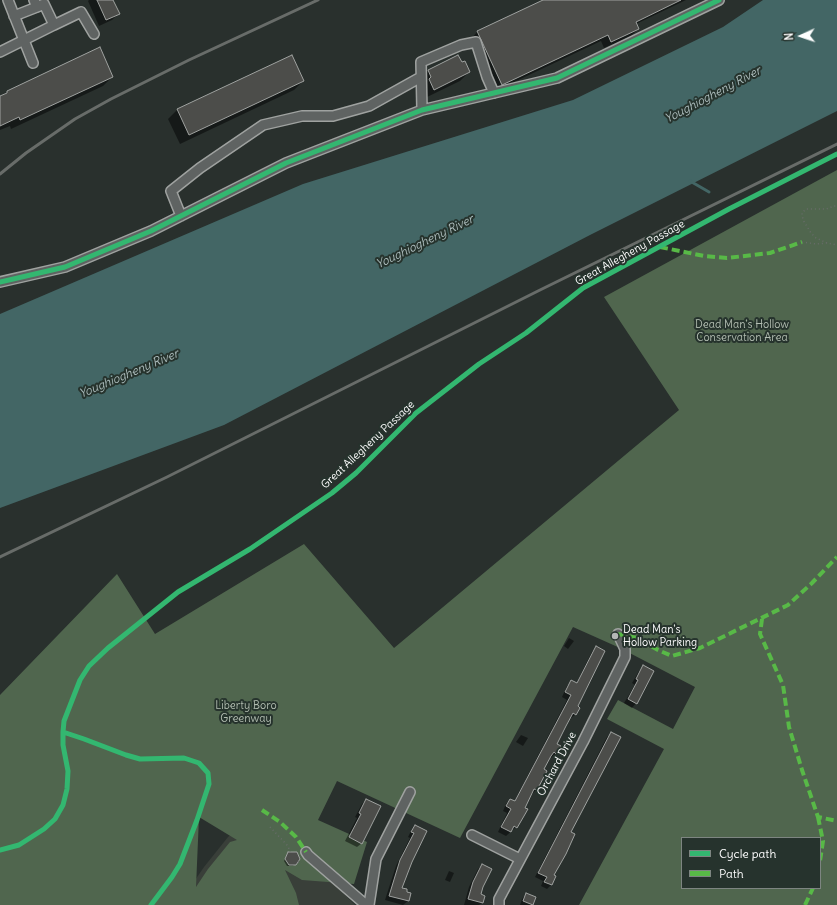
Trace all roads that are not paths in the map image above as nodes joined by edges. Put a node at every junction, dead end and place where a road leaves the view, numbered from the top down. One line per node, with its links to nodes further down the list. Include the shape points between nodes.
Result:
1 (8, 0): 4 (street)
2 (719, 0): 11 (street, via 557,78)
3 (36, 3): 4 (street); 5 (street, via 44,4)
4 (14, 16): 7 (street)
5 (54, 25): 6 (street, via 81,12); 7 (street)
6 (94, 34)
7 (24, 40): 8 (street); 9 (street)
8 (0, 52)
9 (33, 63)
10 (421, 77): 11 (street, via 421,62 461,45 476,42); 12 (street); 13 (street, via 369,106 333,116 302,116 263,125 171,191)
11 (494, 93): 12 (street)
12 (422, 110): 13 (street, via 286,163)
13 (181, 216): 14 (street, via 64,267)
14 (0, 282)
15 (618, 634): 19 (street, Orchard Drive, via 625,649 625,657)
16 (410, 792): 20 (street, via 376,859)
17 (472, 835): 19 (street)
18 (306, 852): 20 (street)
19 (520, 859): 21 (street, Orchard Drive, via 499,899)
20 (367, 905)
21 (499, 905)

